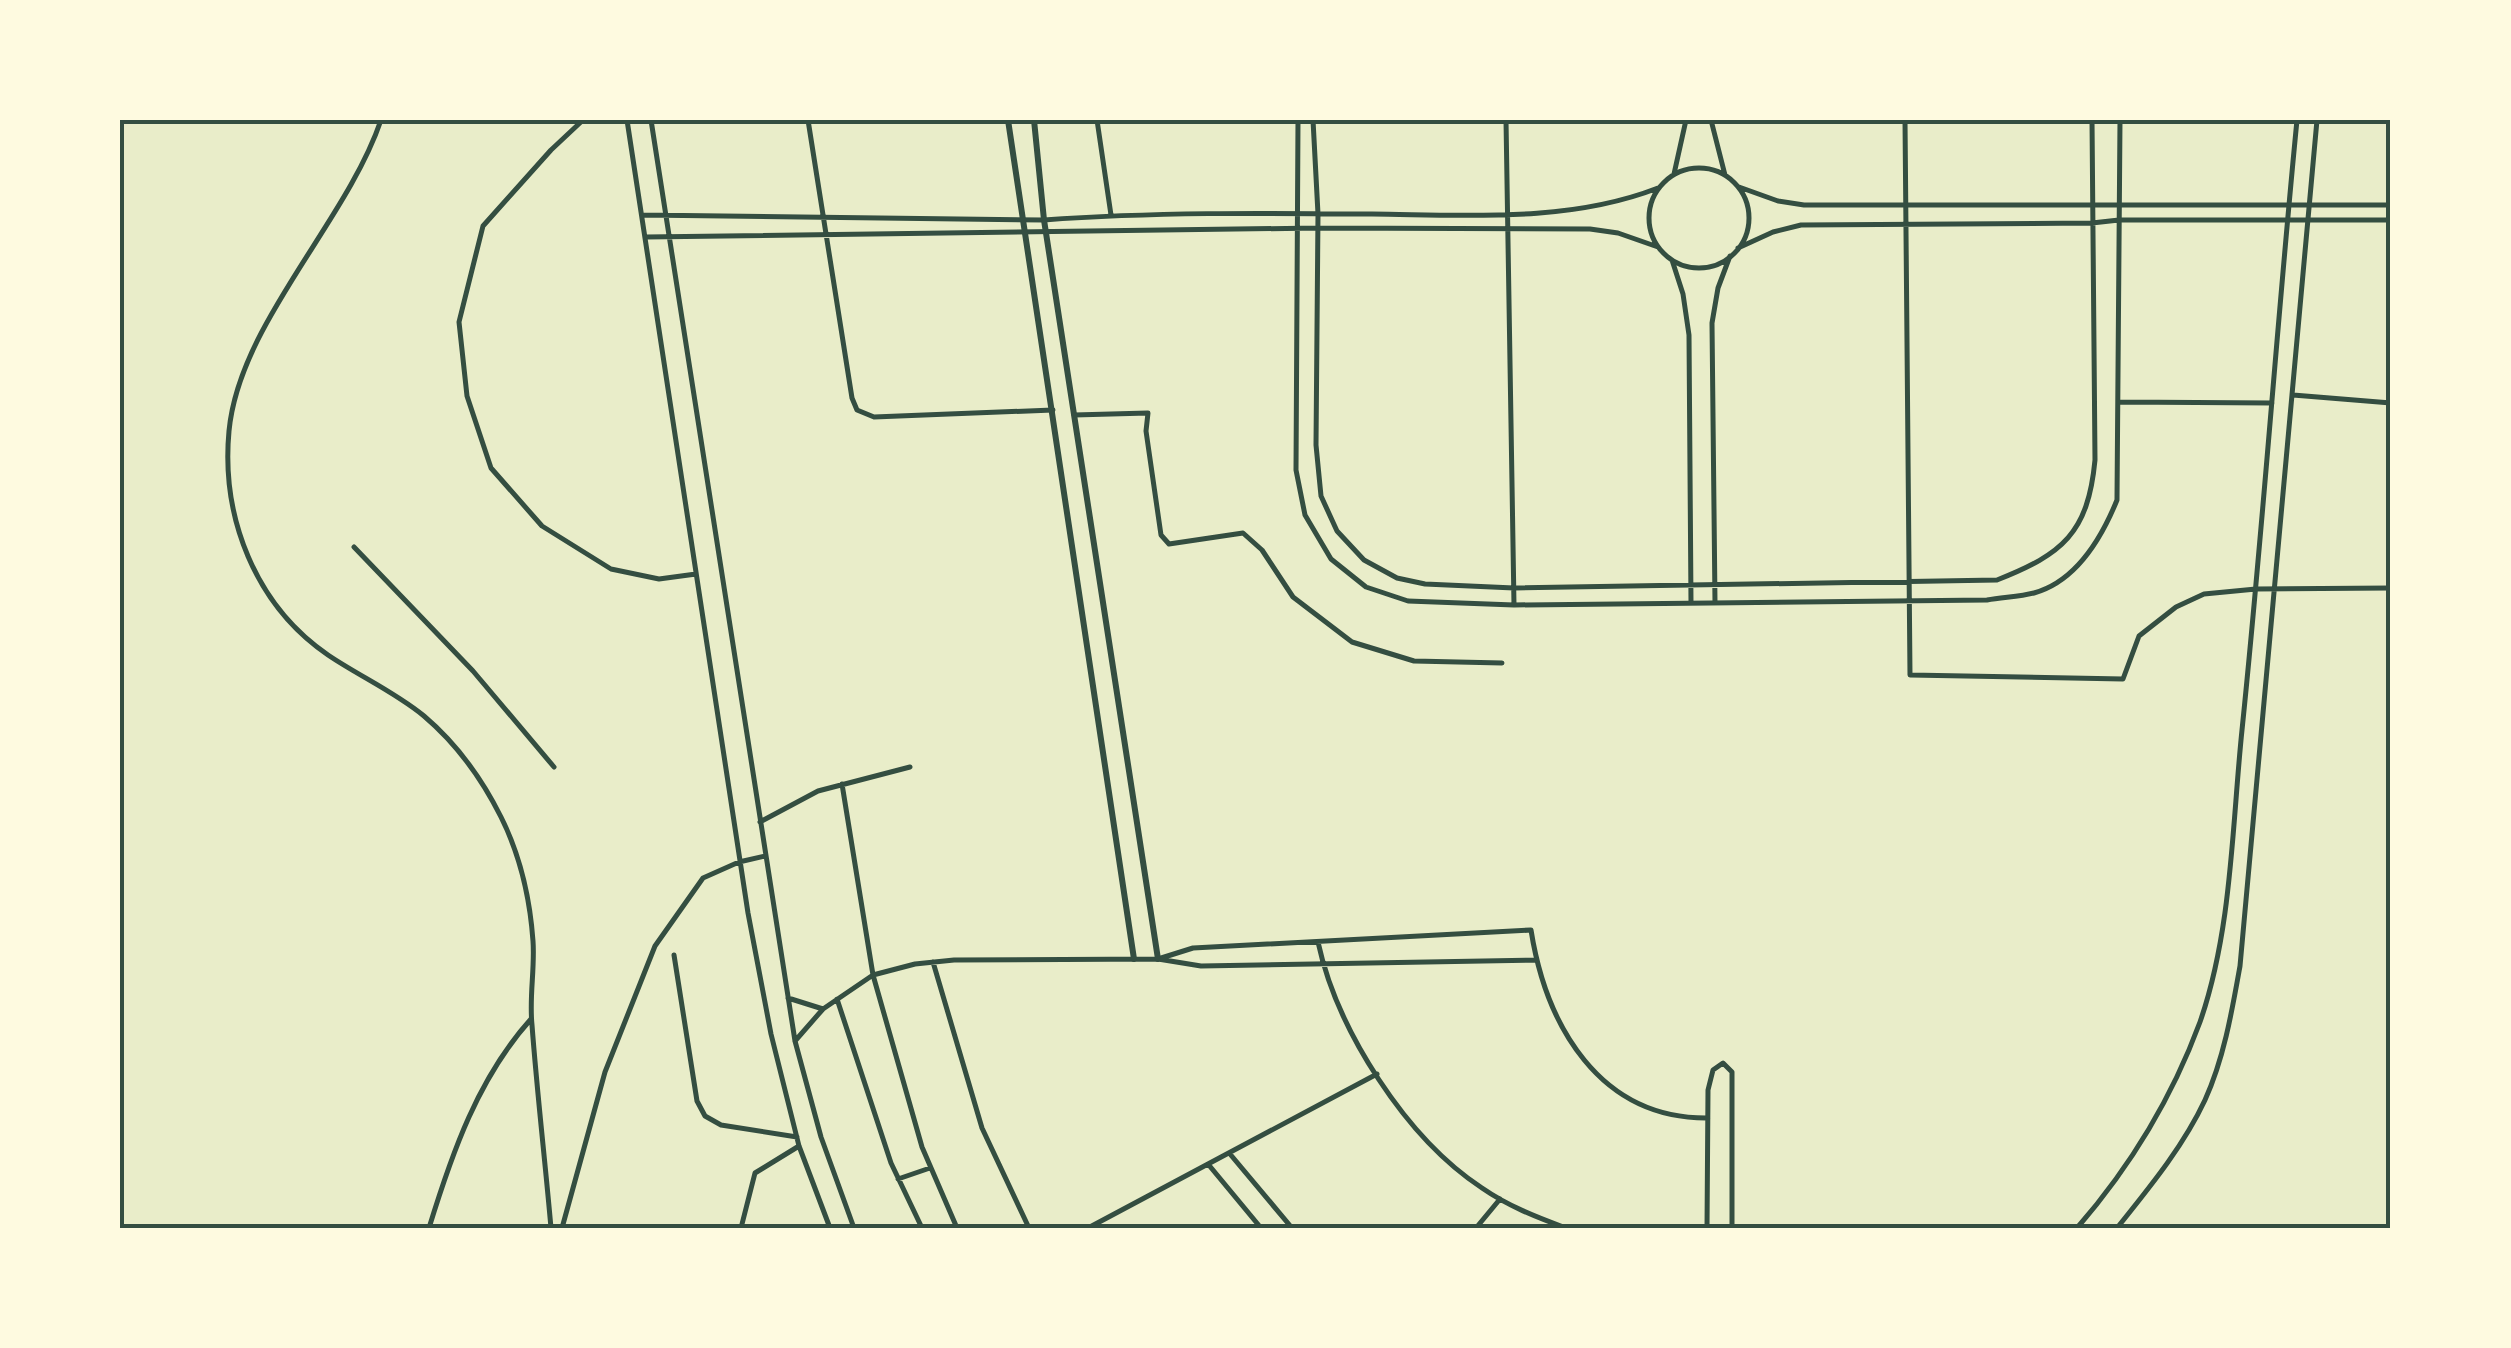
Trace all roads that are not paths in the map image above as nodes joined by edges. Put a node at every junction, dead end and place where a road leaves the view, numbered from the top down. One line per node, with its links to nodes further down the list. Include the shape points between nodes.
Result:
1 (381, 120): 94 (street, via 360,170 242,376 230,429 231,502 254,571 299,631 422,714 481,781 517,854 526,893 533,943)
2 (583, 120): 64 (street, via 483,226 460,322 467,396 492,468 542,526 611,569 659,578)
3 (619, 120): 19 (street)
4 (652, 120): 33 (street)
5 (808, 120): 36 (street)
6 (1008, 120): 37 (street)
7 (1034, 120): 38 (street)
8 (1097, 120): 34 (street)
9 (1298, 120): 30 (street)
10 (1314, 120): 31 (street)
11 (1506, 120): 35 (street)
12 (1686, 120): 20 (street)
13 (1711, 120): 21 (street)
14 (1905, 120): 27 (street)
15 (2092, 120): 24 (street)
16 (2120, 120): 25 (street)
17 (2298, 120): 26 (street)
18 (2317, 120): 28 (street)
19 (628, 121): 32 (street)
20 (1674, 174): 21 (street, via 1694,168); 23 (street)
21 (1725, 175): 22 (street)
22 (1738, 187): 27 (street, via 1804,205); 54 (street, via 1748,224)
23 (1658, 188): 35 (street, via 1610,205); 53 (street, via 1649,218)
24 (2092, 204): 25 (street); 27 (street); 43 (street)
25 (2119, 204): 26 (street); 39 (street)
26 (2289, 204): 28 (street); 40 (street)
27 (1906, 205): 44 (street)
28 (2309, 205): 29 (street); 41 (street)
29 (2391, 205)
30 (1299, 213): 31 (street); 34 (street); 47 (street)
31 (1318, 214): 35 (street); 45 (street)
32 (643, 215): 33 (street); 52 (street)
33 (666, 215): 36 (street); 50 (street)
34 (1110, 215): 38 (street)
35 (1509, 215): 46 (street)
36 (823, 217): 37 (street); 51 (street)
37 (1025, 220): 38 (street); 48 (street)
38 (1044, 220): 49 (street)
39 (2119, 220): 40 (street); 43 (street); 58 (street)
40 (2288, 220): 41 (street); 59 (street)
41 (2308, 220): 42 (street); 57 (street)
42 (2391, 220)
43 (2092, 223): 44 (street); 65 (street, via 2094,460 2083,517 2033,566 1997,580)
44 (1906, 226): 54 (street, via 1801,225); 65 (street)
45 (1318, 228): 46 (street); 47 (street); 68 (street, via 1316,445 1322,496 1337,530 1364,560 1398,578)
46 (1509, 228): 53 (street, via 1603,230); 68 (street)
47 (1300, 229): 49 (street); 75 (street, via 1296,470 1305,515 1331,559 1366,587 1408,601)
48 (1027, 234): 49 (street); 51 (street); 61 (street)
49 (1046, 234): 62 (street)
50 (670, 235): 51 (street); 52 (street); 80 (street)
51 (825, 235): 61 (street, via 854,404 862,414)
52 (646, 237): 64 (street)
53 (1658, 247): 56 (street)
54 (1738, 248): 55 (street)
55 (1730, 256): 56 (street, via 1696,268); 67 (street, via 1712,323)
56 (1672, 260): 66 (street, via 1688,321)
57 (2293, 395): 60 (street); 71 (street)
58 (2120, 402): 59 (street); 72 (street, via 2117,500 2102,537 2076,568 2037,592)
59 (2272, 403): 70 (street)
60 (2391, 403)
61 (1053, 410): 85 (street)
62 (1074, 415): 76 (street, via 1148,413 1161,535 1169,544 1243,532 1292,597 1352,642 1414,661); 86 (street)
63 (354, 547): 77 (street)
64 (696, 574): 82 (street)
65 (1909, 581): 67 (street); 72 (street)
66 (1691, 584): 67 (street); 68 (street); 73 (street)
67 (1714, 584): 74 (street)
68 (1514, 588): 75 (street)
69 (2391, 588): 71 (street)
70 (2256, 589): 71 (street); 72 (street, via 2204,594 2176,607 2140,636 2122,679 1910,675); 121 (street, via 2220,939 2201,1018 2164,1103 2115,1184)
71 (2276, 589): 122 (street, via 2228,1034 2204,1100 2163,1170)
72 (1909, 600): 74 (street)
73 (1692, 603): 74 (street); 75 (street)
74 (1715, 603)
75 (1514, 605)
76 (1502, 663)
77 (554, 767)
78 (910, 768): 79 (street)
79 (842, 784): 80 (street); 90 (street)
80 (760, 822): 81 (street)
81 (765, 856): 82 (street); 91 (street)
82 (739, 862): 98 (street); 107 (street, via 703,878 655,946 605,1072)
83 (1318, 942): 86 (street, via 1192,948); 87 (street, via 1531,930); 89 (street)
84 (674, 955): 98 (street, via 704,1116 722,1125)
85 (1134, 959): 86 (street); 88 (street)
86 (1158, 959): 89 (street, via 1201,966)
87 (1536, 960): 89 (street); 97 (street, via 1548,1002 1599,1076 1670,1115)
88 (933, 962): 90 (street); 113 (street, via 982,1128)
89 (1323, 963): 96 (street)
90 (873, 975): 92 (street); 102 (street)
91 (788, 998): 93 (street); 95 (street)
92 (838, 999): 93 (street); 103 (street)
93 (823, 1009): 95 (street)
94 (531, 1019): 105 (street, via 471,1108); 106 (street)
95 (794, 1041): 110 (street)
96 (1376, 1074): 100 (street); 104 (street, via 1432,1146)
97 (1708, 1118): 119 (street); 120 (street, via 1711,1075 1723,1064 1732,1072)
98 (797, 1136): 99 (street)
99 (799, 1146): 108 (street, via 755,1172); 109 (street)
100 (1230, 1154): 101 (street); 116 (street)
101 (1208, 1164): 114 (street); 115 (street)
102 (930, 1168): 103 (street); 112 (street)
103 (898, 1179): 111 (street)
104 (1500, 1199): 117 (street); 118 (street)
105 (428, 1228)
106 (551, 1228)
107 (562, 1228)
108 (741, 1228)
109 (830, 1228)
110 (854, 1228)
111 (922, 1228)
112 (957, 1228)
113 (1029, 1228)
114 (1088, 1228)
115 (1261, 1228)
116 (1292, 1228)
117 (1476, 1228)
118 (1566, 1228)
119 (1707, 1228)
120 (1732, 1228)
121 (2076, 1228)
122 (2118, 1228)

